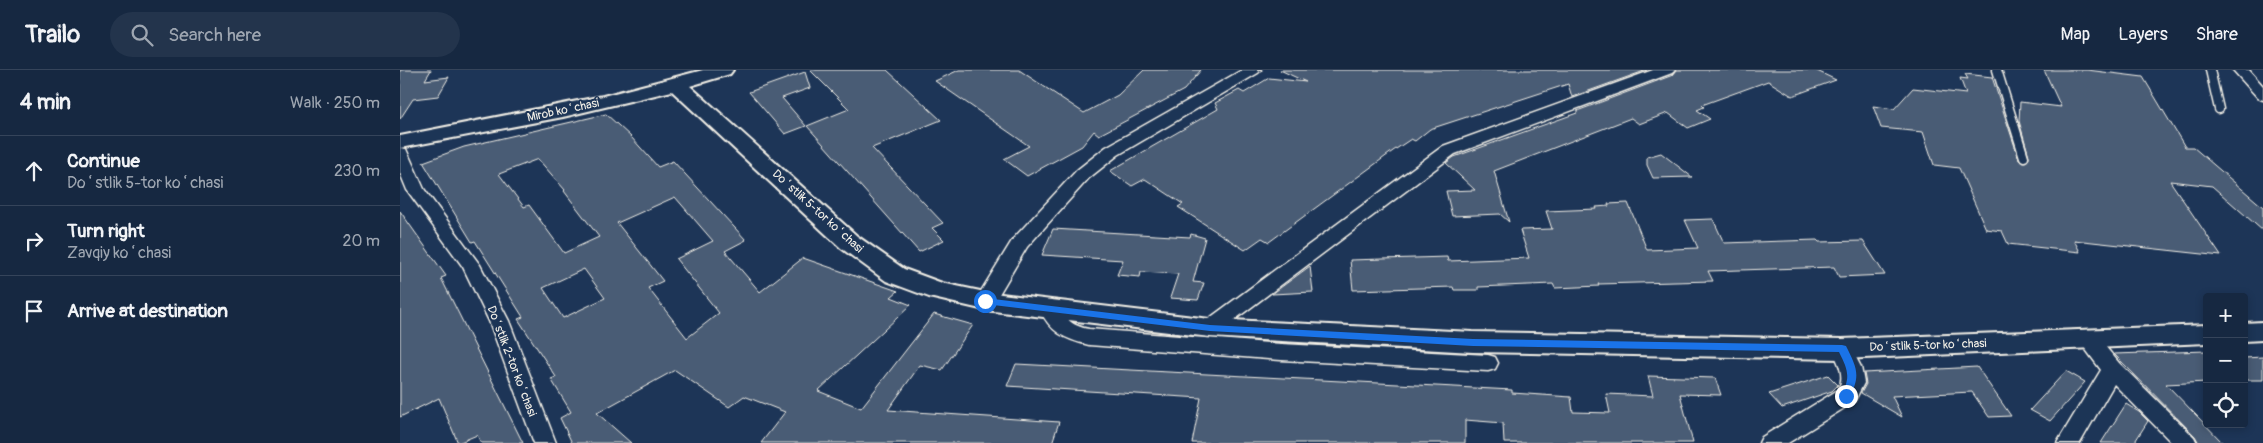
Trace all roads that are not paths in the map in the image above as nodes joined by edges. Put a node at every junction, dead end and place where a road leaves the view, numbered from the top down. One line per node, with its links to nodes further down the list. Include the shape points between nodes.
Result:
1 (723, 70): 7 (street, Mirob koʻchasi)
2 (1253, 70): 13 (street, via 1112,151 1083,174 1020,243)
3 (1667, 70): 15 (street, via 1449,150)
4 (1997, 70): 12 (lane)
5 (2210, 70): 9 (lane)
6 (2241, 70): 8 (street)
7 (677, 85): 10 (street, Mirob koʻchasi); 13 (street, Doʻstlik 5-tor koʻchasi, via 849,242 895,275 938,291)
8 (2263, 95)
9 (2219, 109)
10 (400, 142)
11 (400, 152): 23 (street, Doʻstlik 2-tor koʻchasi, via 416,190 471,265 499,321)
12 (2024, 157)
13 (985, 301): 14 (street, Doʻstlik 5-tor koʻchasi)
14 (1049, 308): 15 (street, Doʻstlik 5-tor koʻchasi); 21 (street, via 1054,321 1062,328 1089,337)
15 (1210, 328): 20 (street, Doʻstlik 5-tor koʻchasi, via 1473,342)
16 (2263, 331): 17 (street)
17 (2248, 332)
18 (2203, 334): 19 (street, Doʻstlik 5-tor koʻchasi)
19 (2088, 338): 20 (street, Doʻstlik 5-tor koʻchasi); 22 (street)
20 (1842, 349): 24 (street, via 1851,367 1853,382 1846,396)
21 (1488, 364)
22 (2112, 369): 25 (street); 26 (street)
23 (545, 443)
24 (1770, 443)
25 (2068, 443)
26 (2186, 443)

